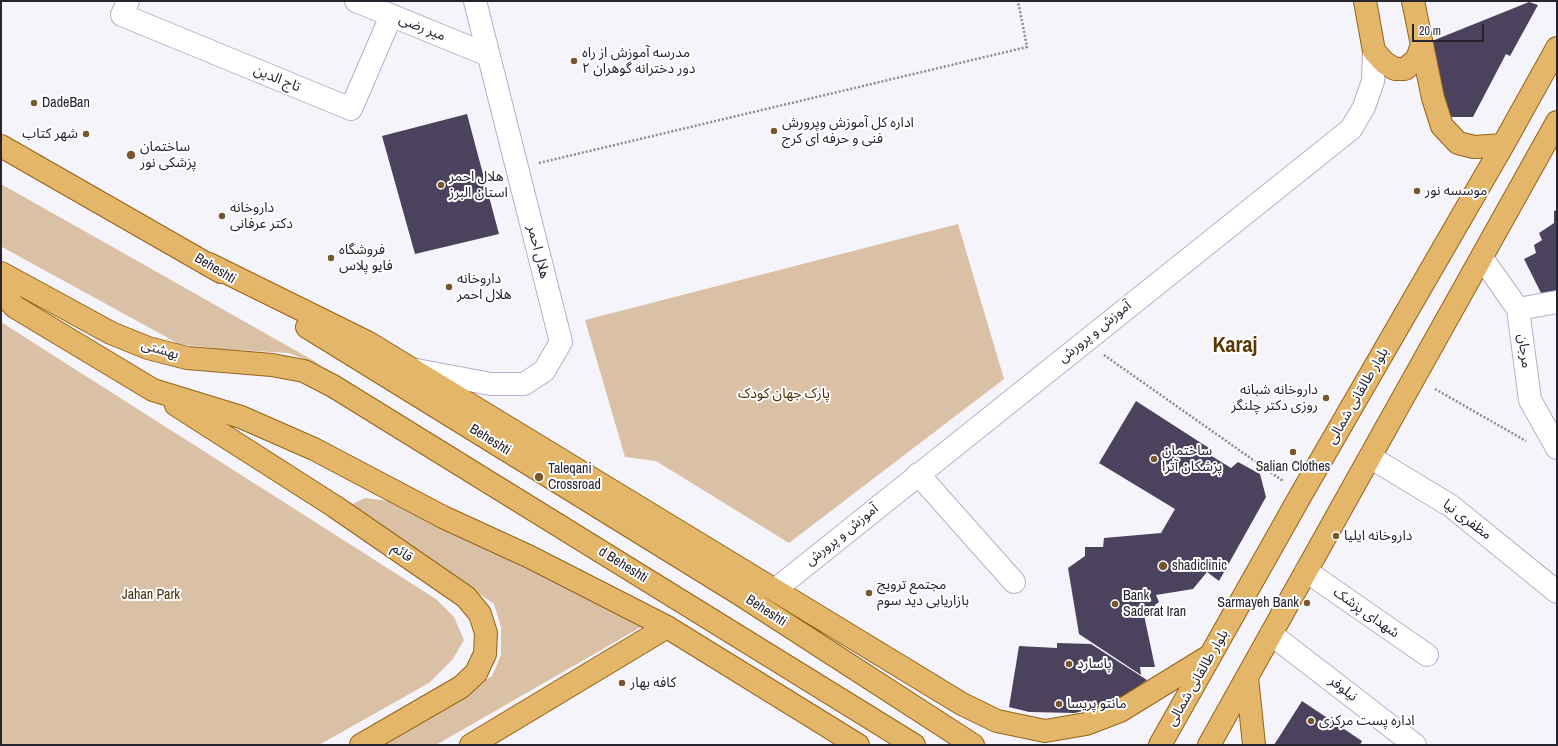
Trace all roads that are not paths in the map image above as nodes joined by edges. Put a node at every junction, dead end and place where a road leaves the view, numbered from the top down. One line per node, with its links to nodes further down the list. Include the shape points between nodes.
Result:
1 (128, 1): 6 (street, تاج الدین, via 122,15 351,109)
2 (356, 1): 6 (street, میر رضی)
3 (475, 1): 10 (street, هلال احمر)
4 (1365, 1): 9 (main road)
5 (1413, 1): 7 (main road)
6 (391, 16): 10 (street, میر رضی)
7 (1422, 44): 9 (main road, via 1417,59 1405,69 1395,69 1386,64); 13 (main road, via 1433,98 1442,126 1458,143 1474,147)
8 (1557, 48): 13 (main road, بلوار طالقانی شمالی)
9 (1374, 51): 25 (street, آموزش و پرورش, via 1373,81 1364,107 1351,128)
10 (488, 56): 21 (street, هلال احمر, via 561,342 544,371 524,384 491,384)
11 (1557, 122): 12 (main road)
12 (1552, 139): 15 (main road)
13 (1503, 145): 32 (main road, بلوار طالقانی شمالی)
14 (1, 146): 16 (main road, Beheshti)
15 (1482, 258): 20 (street, مرجان); 24 (main road)
16 (209, 264): 21 (main road, via 367,342); 39 (main road, Beheshti, via 738,593)
17 (1, 273): 38 (main road, d Beheshti, via 111,333 148,348 187,358 272,365 304,371 333,386)
18 (1, 292): 22 (main road, via 15,307)
19 (1557, 302): 20 (street)
20 (1518, 309): 23 (street, مرجان, via 1530,400)
21 (416, 370): 28 (main road)
22 (153, 390): 30 (main road, via 241,417 314,449 443,517 530,557); 35 (main road, قائم, via 347,515 466,597 480,614 486,633 485,654 476,673 460,687)
23 (1557, 448)
24 (1370, 457): 26 (main road); 29 (street, مظفری نیا, via 1451,506)
25 (918, 474): 27 (street); 28 (street, آموزش و پرورش)
26 (1306, 571): 31 (main road); 33 (street, شهدای پزشک)
27 (1014, 582)
28 (776, 589): 32 (main road, via 962,704 997,720 1045,730 1086,724 1120,711)
29 (1557, 592)
30 (667, 627): 36 (main road); 37 (main road)
31 (1271, 634): 34 (main road); 43 (street, نیلوفر)
32 (1211, 655): 40 (main road, بلوار طالقانی شمالی)
33 (1427, 655)
34 (1247, 677): 41 (main road); 42 (main road)
35 (362, 745)
36 (471, 745)
37 (858, 745)
38 (914, 745)
39 (973, 745)
40 (1160, 745)
41 (1209, 745)
42 (1254, 745)
43 (1415, 745)

